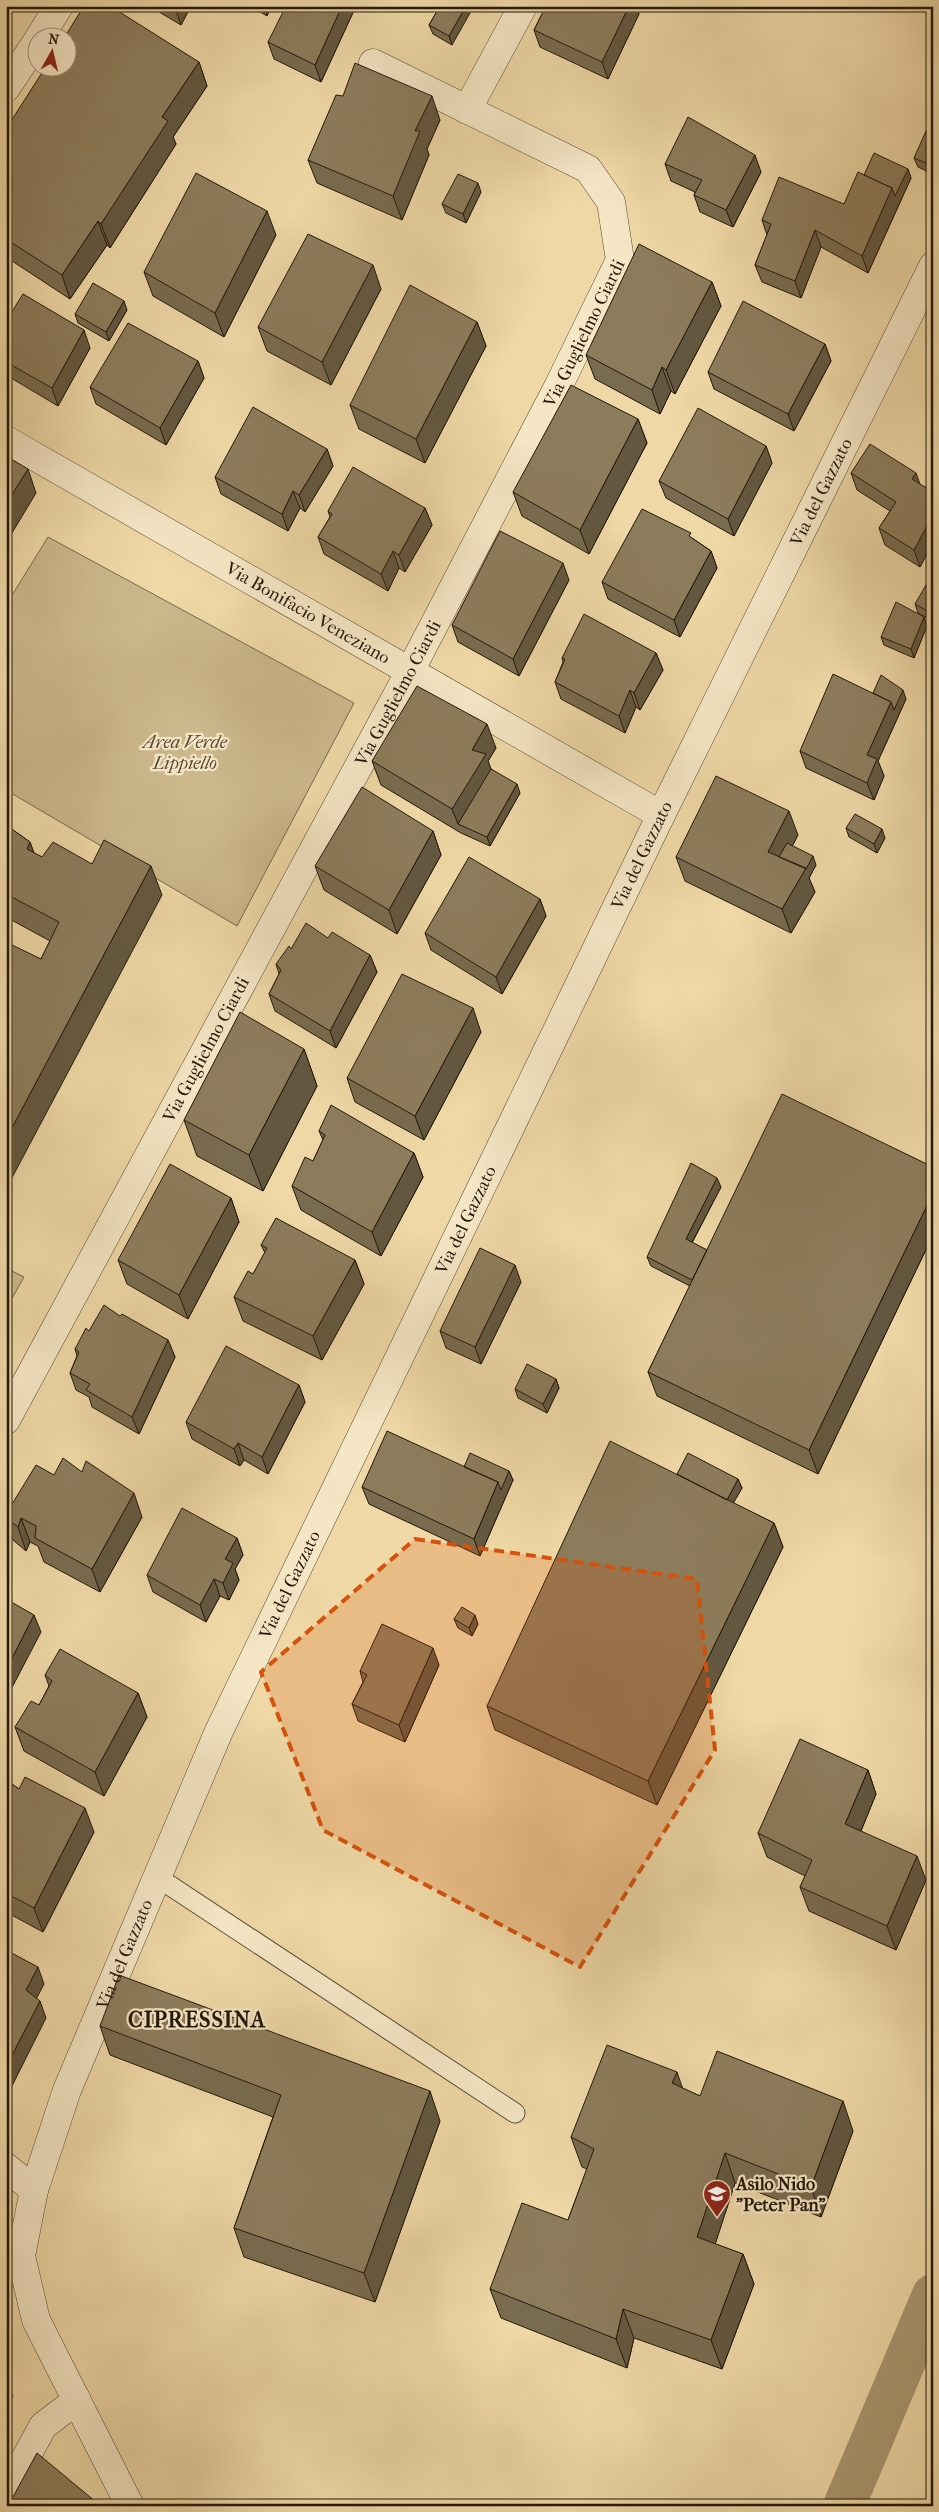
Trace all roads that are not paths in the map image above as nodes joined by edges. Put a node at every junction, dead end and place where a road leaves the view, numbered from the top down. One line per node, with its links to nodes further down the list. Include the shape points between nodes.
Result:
1 (59, 6): 3 (street)
2 (523, 6): 7 (street)
3 (45, 28)
4 (28, 54): 6 (street)
5 (373, 64): 7 (street, Via Guglielmo Ciardi)
6 (6, 88)
7 (467, 110): 10 (street, Via Guglielmo Ciardi, via 588,169 612,202 620,260 558,387)
8 (933, 266): 11 (street, Via del Gazzato)
9 (6, 440): 10 (street, Via Bonifacio Veneziano)
10 (409, 673): 11 (street, Via Bonifacio Veneziano); 12 (street, Via Guglielmo Ciardi)
11 (661, 815): 13 (street, Via del Gazzato, via 223,1722)
12 (6, 1420)
13 (157, 1878): 14 (lane); 16 (street, Via del Gazzato, via 67,2090)
14 (515, 2113)
15 (6, 2167): 16 (street)
16 (34, 2190): 17 (street, Via del Gazzato, via 21,2256 36,2320)
17 (77, 2400): 18 (street, via 43,2426); 19 (street, Via del Gazzato)
18 (6, 2494)
19 (130, 2506)

